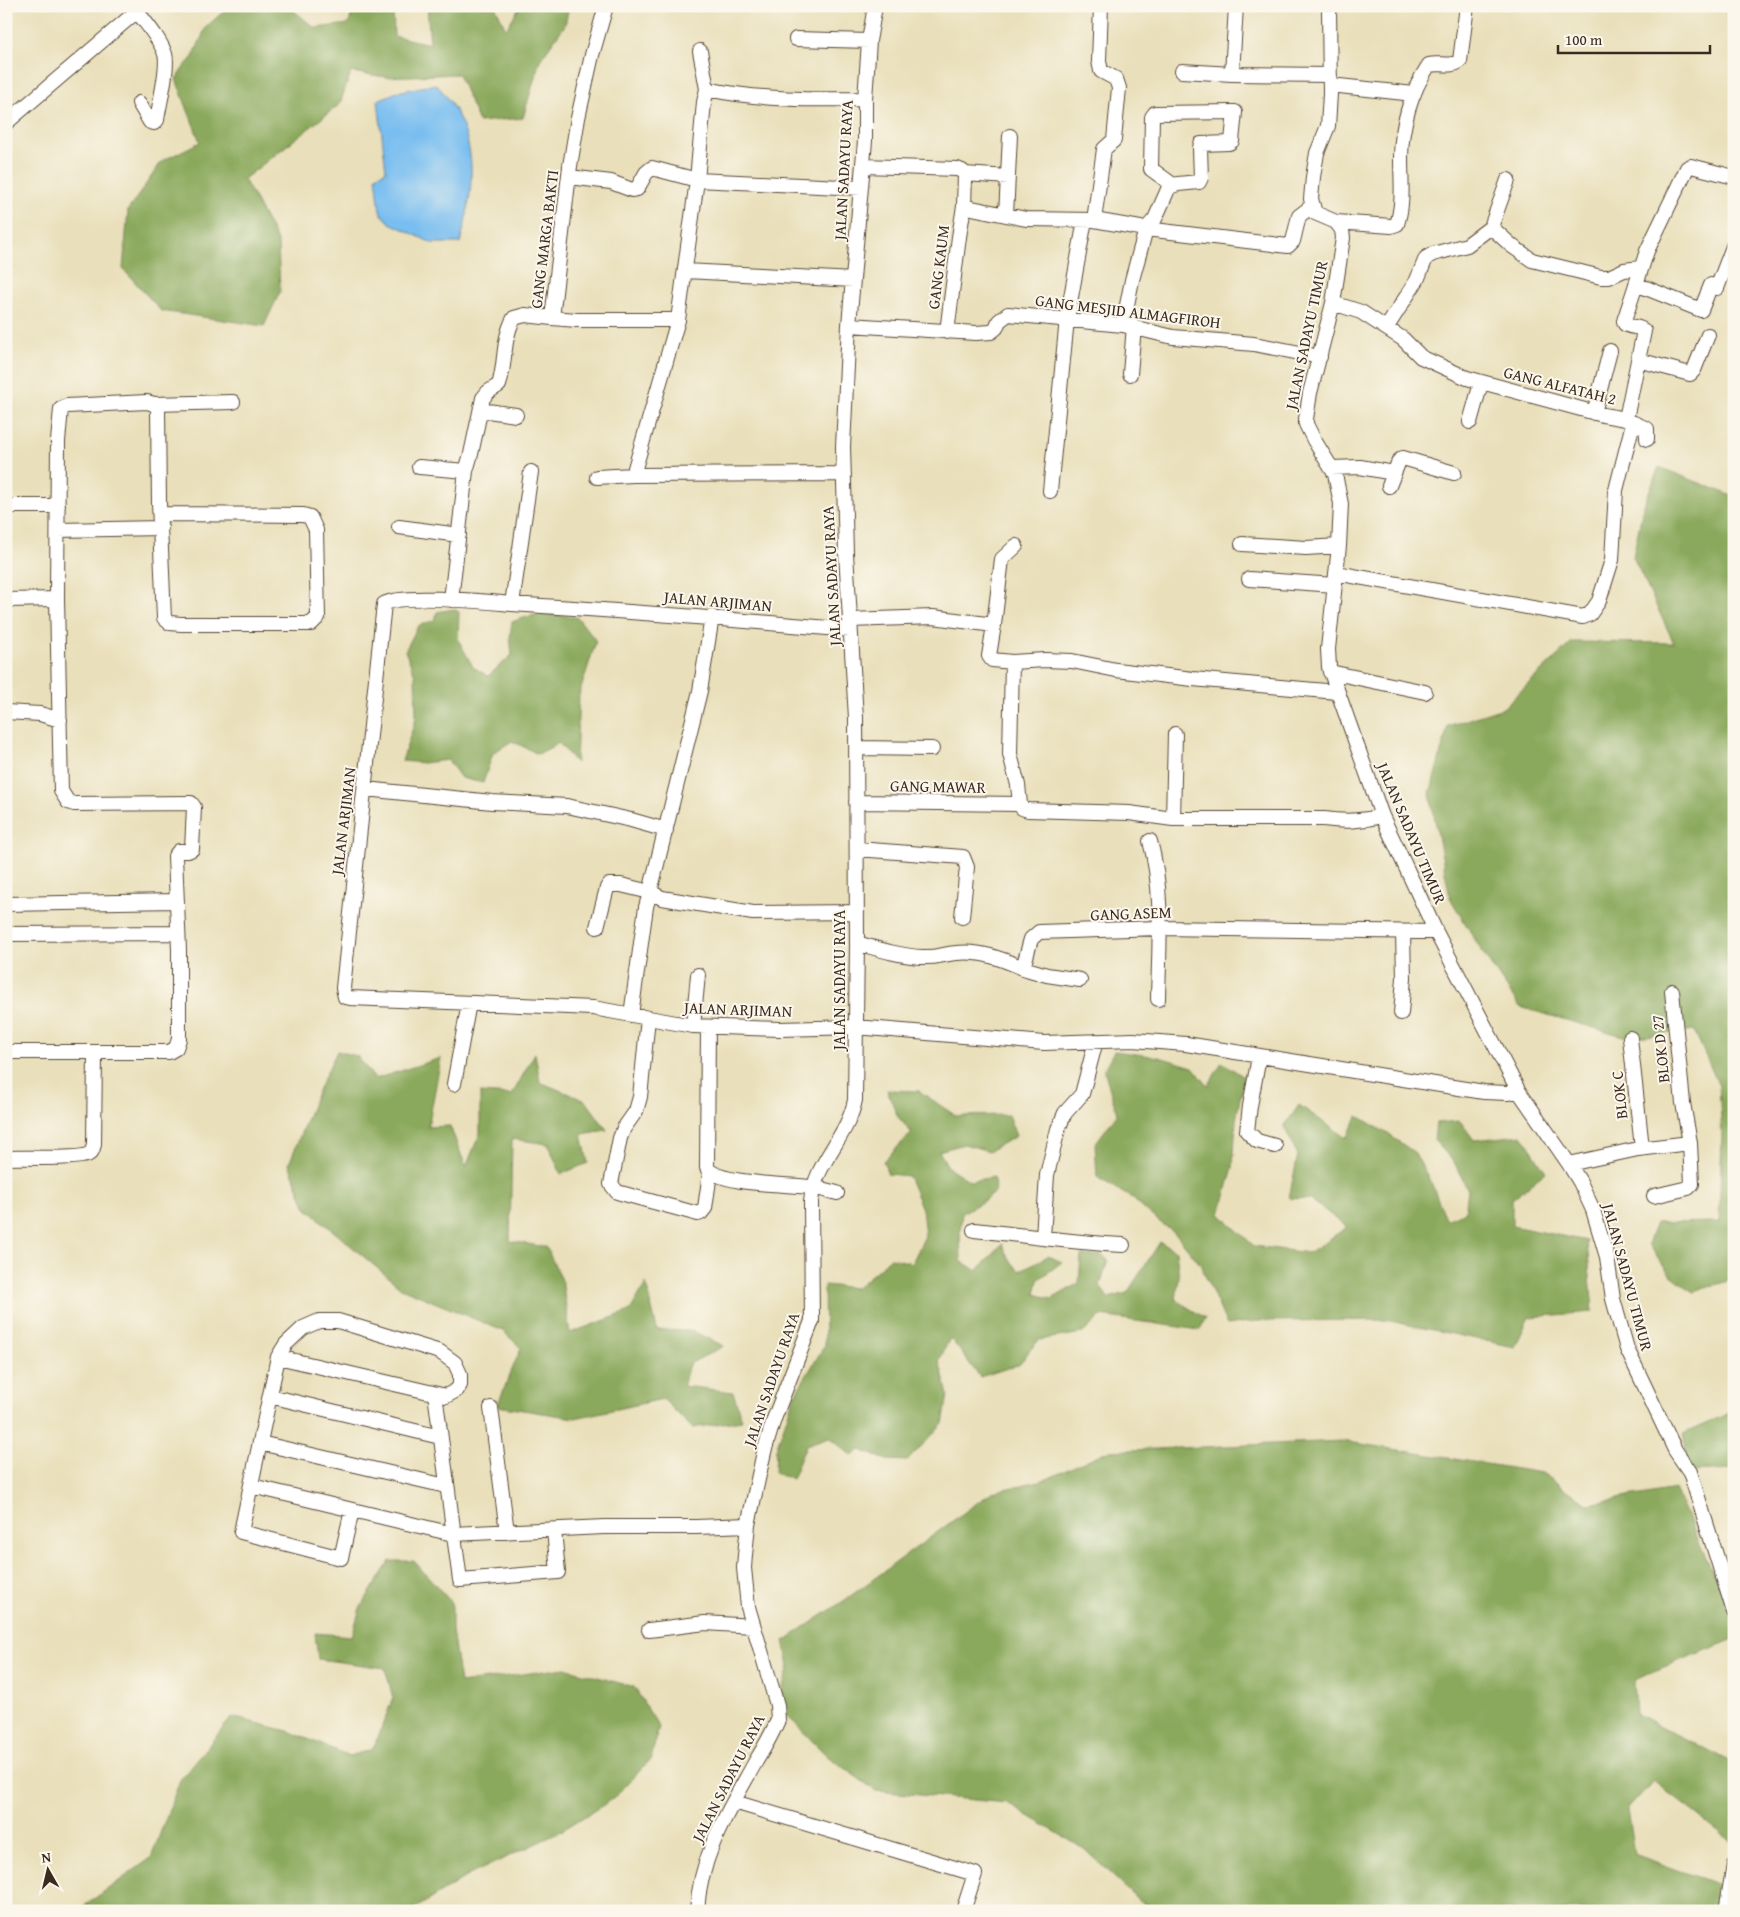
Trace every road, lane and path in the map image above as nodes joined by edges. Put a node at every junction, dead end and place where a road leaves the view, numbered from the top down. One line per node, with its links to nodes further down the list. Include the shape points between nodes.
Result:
1 (606, 6): 23 (street, GANG MARGA BAKTI, via 578,118)
2 (875, 6): 9 (street, JALAN SADAYU RAYA)
3 (1101, 6): 32 (street, via 1101,71 1116,80 1119,88 1114,140 1104,149)
4 (1236, 6): 12 (street)
5 (1329, 6): 13 (street)
6 (1467, 6): 15 (street, via 1460,61 1452,65 1429,65)
7 (140, 9): 17 (street, via 166,56 156,122 150,122); 18 (street)
8 (796, 39): 9 (street)
9 (869, 41): 16 (street, JALAN SADAYU RAYA)
10 (700, 51): 14 (street)
11 (1182, 71): 12 (street)
12 (1232, 74): 13 (street)
13 (1330, 80): 15 (street); 30 (street, via 1328,126 1315,162)
14 (707, 89): 16 (street, via 762,96); 25 (street)
15 (1414, 94): 33 (street, via 1401,155 1397,224)
16 (865, 99): 20 (street, JALAN SADAYU RAYA)
17 (139, 103)
18 (6, 123)
19 (1010, 136): 24 (street)
20 (863, 166): 21 (street, via 957,169); 28 (street, JALAN SADAYU RAYA)
21 (965, 174): 24 (street); 29 (street, GANG KAUM)
22 (1734, 176): 37 (street, GANG ALFATAH 2, via 1691,166 1687,168)
23 (569, 177): 25 (street, via 611,182 632,190 637,189 652,168); 42 (street, GANG MARGA BAKTI)
24 (1008, 177): 31 (street)
25 (698, 180): 28 (street); 38 (street)
26 (1508, 180): 34 (street)
27 (1173, 185): 27 (street, via 1199,182 1200,146 1232,141 1235,112 1155,114 1152,117 1151,168); 35 (street, via 1166,190 1155,219)
28 (861, 188): 39 (street, JALAN SADAYU RAYA)
29 (964, 206): 31 (street, GANG KAUM); 48 (street, GANG KAUM)
30 (1312, 206): 33 (street, via 1315,213); 35 (street, GANG KAUM, via 1299,216 1293,241 1288,246)
31 (1006, 215): 32 (street, GANG KAUM, via 1026,219)
32 (1089, 220): 35 (street, GANG KAUM); 43 (street)
33 (1336, 222): 41 (street, JALAN SADAYU TIMUR, via 1342,230 1342,238)
34 (1491, 227): 37 (street, via 1532,260 1601,277); 47 (street, via 1467,245 1426,258 1417,280)
35 (1146, 229): 46 (street, via 1132,280)
36 (1734, 244): 40 (street, via 1717,288 1710,285 1701,310)
37 (1641, 268): 40 (street, GANG ALFATAH 2)
38 (686, 271): 39 (street); 44 (street)
39 (853, 280): 45 (street, JALAN SADAYU RAYA)
40 (1636, 284): 52 (street, GANG ALFATAH 2, via 1624,321 1644,332)
41 (1333, 303): 47 (street, GANG ALFATAH 2, via 1361,312); 51 (street, JALAN SADAYU TIMUR)
42 (552, 318): 44 (street, GANG MARGA BAKTI); 57 (street, via 525,315 514,318 504,345 499,385 485,395)
43 (1067, 319): 46 (street, GANG MESJID ALMAGFIROH); 48 (street, GANG MESJID ALMAGFIROH, via 1008,314 991,332); 71 (street)
44 (678, 320): 69 (street)
45 (849, 325): 48 (street, GANG MESJID ALMAGFIROH); 68 (street, JALAN SADAYU RAYA)
46 (1128, 326): 51 (street, GANG MESJID ALMAGFIROH, via 1173,337 1254,344); 53 (street)
47 (1387, 327): 54 (street, GANG ALFATAH 2, via 1421,357)
48 (947, 332)
49 (1708, 335): 52 (street, via 1690,374)
50 (1610, 351): 58 (street)
51 (1320, 357): 64 (street, JALAN SADAYU TIMUR, via 1306,424)
52 (1638, 360): 60 (street, GANG ALFATAH 2)
53 (1130, 374)
54 (1481, 383): 58 (street, GANG ALFATAH 2); 61 (street)
55 (233, 402): 56 (street)
56 (154, 404): 73 (street, via 81,405 61,409); 74 (street, via 158,409)
57 (480, 410): 59 (street); 65 (street)
58 (1594, 413): 60 (street, GANG ALFATAH 2)
59 (516, 415)
60 (1629, 421): 62 (street, via 1647,429); 82 (street, via 1616,490 1612,560 1599,600 1590,614 1584,616 1481,597)
61 (1470, 422)
62 (1647, 440)
63 (419, 467): 65 (street)
64 (1331, 468): 67 (street, via 1353,466 1392,480 1400,459 1405,458); 80 (street, JALAN SADAYU TIMUR, via 1339,484)
65 (466, 471): 77 (street)
66 (531, 472): 86 (street)
67 (1454, 473)
68 (844, 474): 69 (street); 88 (street, JALAN SADAYU RAYA)
69 (633, 475): 70 (street)
70 (597, 477)
71 (1050, 490)
72 (6, 506): 73 (street)
73 (58, 506): 76 (street)
74 (161, 521): 74 (street, via 310,517 316,530 318,616 311,624 170,623 162,611); 76 (street)
75 (399, 528): 77 (street)
76 (58, 530): 84 (street)
77 (459, 535): 85 (street)
78 (1242, 544): 80 (street, via 1306,548)
79 (1016, 546): 89 (street, via 1002,559)
80 (1339, 546): 82 (street, JALAN SADAYU TIMUR)
81 (1249, 579): 82 (street)
82 (1335, 579): 91 (street, JALAN SADAYU TIMUR, via 1328,649)
83 (6, 600): 84 (street)
84 (57, 600): 95 (street)
85 (451, 600): 86 (street, JALAN ARJIMAN); 99 (street, JALAN ARJIMAN, via 395,600 384,604)
86 (512, 604): 87 (street, JALAN ARJIMAN)
87 (712, 617): 88 (street, JALAN ARJIMAN); 104 (street, via 700,692)
88 (850, 625): 89 (street, JALAN ARJIMAN, via 933,617); 97 (street, JALAN SADAYU RAYA)
89 (994, 626): 90 (street, via 989,656 992,660)
90 (1012, 662): 92 (street, via 1072,661 1184,678); 101 (street, via 1010,754)
91 (1330, 672): 92 (street, JALAN SADAYU TIMUR); 93 (street)
92 (1337, 692): 102 (street, JALAN SADAYU TIMUR)
93 (1426, 692)
94 (6, 712): 95 (street, via 40,714)
95 (60, 720): 108 (street, via 61,791 68,802 192,804 192,849 176,856)
96 (1175, 734): 103 (street)
97 (856, 748): 98 (street); 100 (street, JALAN SADAYU RAYA)
98 (932, 749)
99 (365, 789): 104 (street, via 568,806); 124 (street, JALAN ARJIMAN, via 343,994 350,998)
100 (856, 802): 101 (street, GANG MAWAR); 106 (street, JALAN SADAYU RAYA)
101 (1020, 804): 103 (street, GANG MAWAR, via 1028,810 1129,813)
102 (1382, 816): 103 (street, GANG MAWAR, via 1348,822 1324,819); 115 (street, JALAN SADAYU TIMUR)
103 (1173, 819)
104 (666, 830): 107 (street)
105 (1150, 842): 113 (street, via 1157,878)
106 (857, 849): 110 (street, JALAN SADAYU RAYA); 111 (street, via 963,857 966,867)
107 (650, 892): 110 (street, via 662,898 753,913); 112 (street, via 610,885 606,888); 126 (street)
108 (176, 901): 109 (street); 117 (street)
109 (6, 904)
110 (857, 912): 118 (street, JALAN SADAYU RAYA)
111 (962, 916)
112 (597, 927)
113 (1159, 928): 114 (street, GANG ASEM); 119 (street, GANG ASEM, via 1039,932 1031,940); 123 (street)
114 (1403, 932): 115 (street, GANG ASEM); 125 (street)
115 (1436, 932): 137 (street, JALAN SADAYU TIMUR)
116 (6, 934): 117 (street)
117 (177, 934): 134 (street, via 179,1039 176,1048 154,1053)
118 (857, 943): 119 (street, via 919,957 983,954); 130 (street, JALAN SADAYU RAYA)
119 (1023, 968): 121 (street)
120 (698, 974): 128 (street)
121 (1080, 980)
122 (1672, 992): 138 (street, BLOK D 27)
123 (1158, 999)
124 (469, 1003): 126 (street, JALAN ARJIMAN, via 593,1008); 136 (street)
125 (1401, 1013)
126 (631, 1015): 127 (street, JALAN ARJIMAN)
127 (648, 1018): 128 (street, JALAN ARJIMAN); 143 (street, via 640,1097 620,1138 611,1184 617,1192 698,1214 705,1208)
128 (693, 1026): 129 (street, JALAN ARJIMAN)
129 (708, 1027): 130 (street, JALAN ARJIMAN); 143 (street, via 706,1162)
130 (856, 1027): 132 (street, JALAN ARJIMAN, via 1044,1043); 144 (street, JALAN SADAYU RAYA, via 853,1109)
131 (1630, 1038): 140 (street, BLOK C)
132 (1096, 1041): 135 (street, JALAN ARJIMAN, via 1186,1044); 148 (street, via 1082,1094 1065,1113 1058,1129 1048,1175)
133 (6, 1052): 134 (street)
134 (96, 1052): 141 (street, via 92,1151 88,1155 71,1157)
135 (1260, 1057): 137 (street, JALAN ARJIMAN, via 1490,1092); 139 (street, via 1247,1131 1257,1141)
136 (454, 1084)
137 (1518, 1090): 142 (street, JALAN SADAYU TIMUR)
138 (1690, 1143): 140 (street); 146 (street, BLOK D 27, via 1693,1182 1688,1188)
139 (1275, 1146)
140 (1642, 1148): 142 (street)
141 (6, 1158)
142 (1569, 1164): 163 (street, JALAN SADAYU TIMUR, via 1601,1233 1627,1349 1675,1450 1690,1472)
143 (710, 1173): 144 (street, via 742,1180)
144 (812, 1187): 145 (street); 159 (street, JALAN SADAYU RAYA, via 812,1321 774,1419)
145 (836, 1193)
146 (1654, 1196)
147 (974, 1230): 148 (street)
148 (1044, 1237): 149 (street)
149 (1123, 1245)
150 (278, 1357): 151 (street); 151 (street, via 303,1328 319,1321 338,1321 440,1352 455,1363 460,1374 457,1390 446,1396); 152 (street)
151 (434, 1394): 154 (street)
152 (270, 1396): 154 (street); 155 (street)
153 (491, 1408): 161 (street)
154 (440, 1437): 157 (street)
155 (260, 1443): 156 (street); 157 (street)
156 (252, 1486): 158 (street); 158 (street, via 241,1532 340,1558)
157 (446, 1486): 162 (street)
158 (352, 1510): 162 (street)
159 (748, 1524): 160 (street); 164 (street, JALAN SADAYU RAYA, via 744,1568)
160 (554, 1530): 161 (street); 162 (street, via 558,1572 460,1580)
161 (507, 1532): 162 (street)
162 (452, 1534)
163 (1734, 1612)
164 (753, 1626): 165 (street, via 705,1623); 166 (street, JALAN SADAYU RAYA, via 779,1715)
165 (649, 1630)
166 (734, 1802): 168 (street, JALAN SADAYU RAYA, via 706,1858); 169 (street, via 975,1874)
167 (1734, 1864): 170 (street)
168 (697, 1911)
169 (964, 1911)
170 (1726, 1911)

